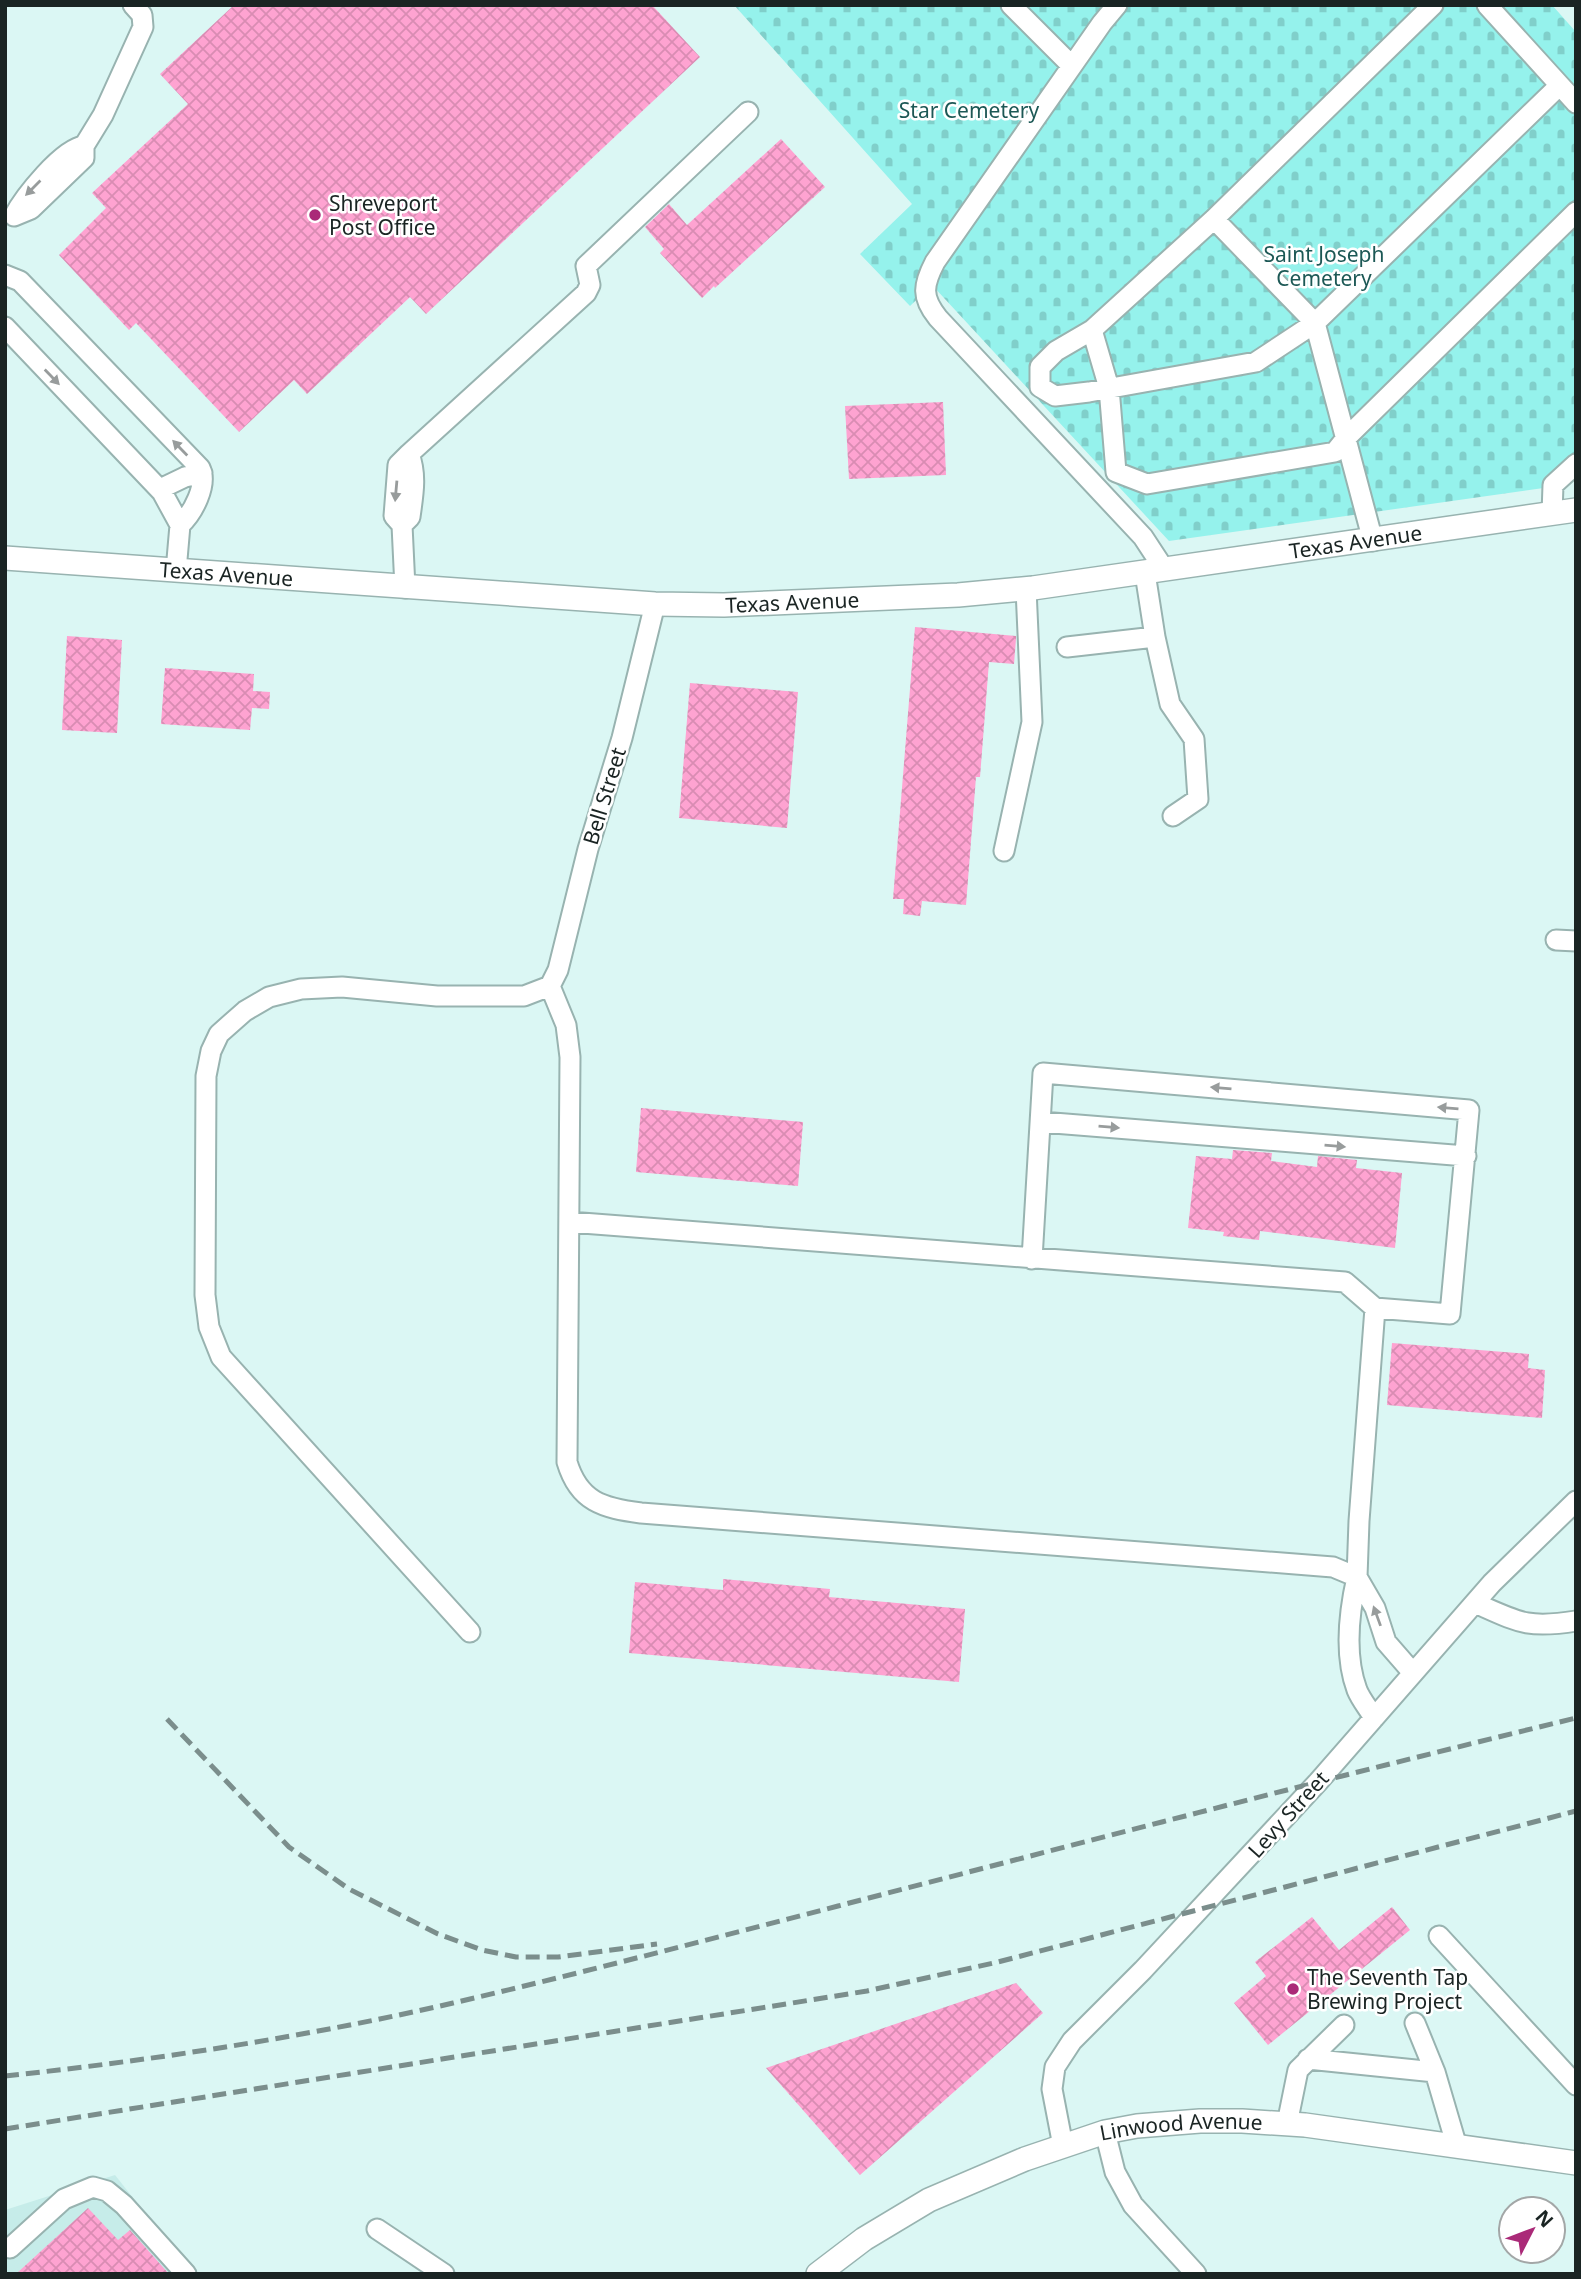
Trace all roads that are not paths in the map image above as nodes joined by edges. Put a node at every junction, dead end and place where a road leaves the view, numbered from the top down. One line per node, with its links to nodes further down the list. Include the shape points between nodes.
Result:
1 (133, 5): 12 (street, via 142,15 143,27 103,115 84,146 75,147 31,190)
2 (1011, 5): 6 (street)
3 (1117, 5): 6 (street)
4 (1433, 5): 11 (street)
5 (1487, 5): 7 (street)
6 (1072, 66): 28 (street, via 935,262 924,282 927,305 1143,537)
7 (1559, 86): 8 (street); 14 (street)
8 (1576, 103)
9 (747, 112): 29 (street, via 586,266 590,285 586,293 409,454 415,468 410,517 402,525)
10 (1576, 212): 18 (street)
11 (1214, 219): 14 (street); 16 (street)
12 (9, 220)
13 (5, 275): 20 (street, one-way to 13, via 20,281)
14 (1315, 323): 17 (street, via 1256,362); 18 (street)
15 (5, 327): 21 (street, one-way to 21)
16 (1092, 330): 17 (street); 17 (street, via 1056,351 1040,367 1040,387 1055,396)
17 (1109, 388): 18 (street, via 1116,471 1147,484 1335,452)
18 (1347, 436): 25 (street)
19 (1576, 464): 23 (street, via 1553,485)
20 (202, 473): 21 (street); 24 (street, via 190,516)
21 (160, 489): 24 (street)
22 (1576, 510): 23 (main road, Texas Avenue)
23 (1552, 514): 25 (main road, Texas Avenue)
24 (180, 525): 27 (street)
25 (1373, 541): 28 (main road, Texas Avenue)
26 (5, 558): 27 (main road, Texas Avenue)
27 (176, 571): 29 (main road, Texas Avenue)
28 (1155, 571): 30 (main road, Texas Avenue); 32 (street)
29 (405, 587): 31 (main road, Texas Avenue)
30 (1027, 589): 31 (main road, Texas Avenue, via 724,605); 35 (street, via 1032,722)
31 (655, 604): 36 (street, Bell Street, via 622,738)
32 (1155, 637): 33 (street); 34 (street, via 1170,704 1194,739 1198,799)
33 (1067, 647)
34 (1173, 816)
35 (1004, 852)
36 (550, 986): 39 (street, via 565,1025 570,1058); 46 (street, via 524,996 301,989 257,1004 219,1034 206,1076 205,1295 209,1327 221,1357)
37 (1041, 1122): 38 (street, one-way to 38); 38 (street, one-way to 37, via 1469,1110 1043,1073); 40 (street)
38 (1466, 1157): 41 (street, via 1450,1314)
39 (569, 1222): 40 (street); 43 (street, via 567,1462 572,1479 594,1502 641,1513 1333,1567)
40 (1032, 1259): 41 (street, via 1345,1282)
41 (1375, 1308): 43 (street)
42 (1576, 1501): 44 (street, Levy Street)
43 (1357, 1577): 47 (street, one-way to 43, via 1386,1642 1375,1608); 48 (street, via 1350,1607 1351,1670)
44 (1475, 1603): 45 (street, via 1524,1624); 47 (street, Levy Street)
45 (1576, 1621)
46 (470, 1632)
47 (1413, 1673): 48 (street, Levy Street)
48 (1374, 1718): 57 (street, Levy Street, via 1201,1909 1072,2041 1055,2067 1052,2089)
49 (1439, 1936): 54 (street)
50 (1415, 2023): 53 (street)
51 (1344, 2025): 52 (street)
52 (1308, 2059): 53 (street); 55 (street, via 1298,2070)
53 (1435, 2071): 58 (street)
54 (1576, 2085)
55 (1287, 2124): 56 (main road, Linwood Avenue, via 1200,2121); 58 (main road, Linwood Avenue)
56 (1105, 2132): 57 (main road, Linwood Avenue); 65 (street, via 1115,2172 1133,2205)
57 (1063, 2146): 64 (main road, Linwood Avenue, via 929,2200 864,2239)
58 (1457, 2147): 59 (main road, Linwood Avenue)
59 (1576, 2163)
60 (377, 2229): 63 (street)
61 (10, 2248): 62 (street, via 64,2199 93,2187 107,2190 124,2205)
62 (186, 2274)
63 (444, 2274)
64 (818, 2274)
65 (1196, 2274)

